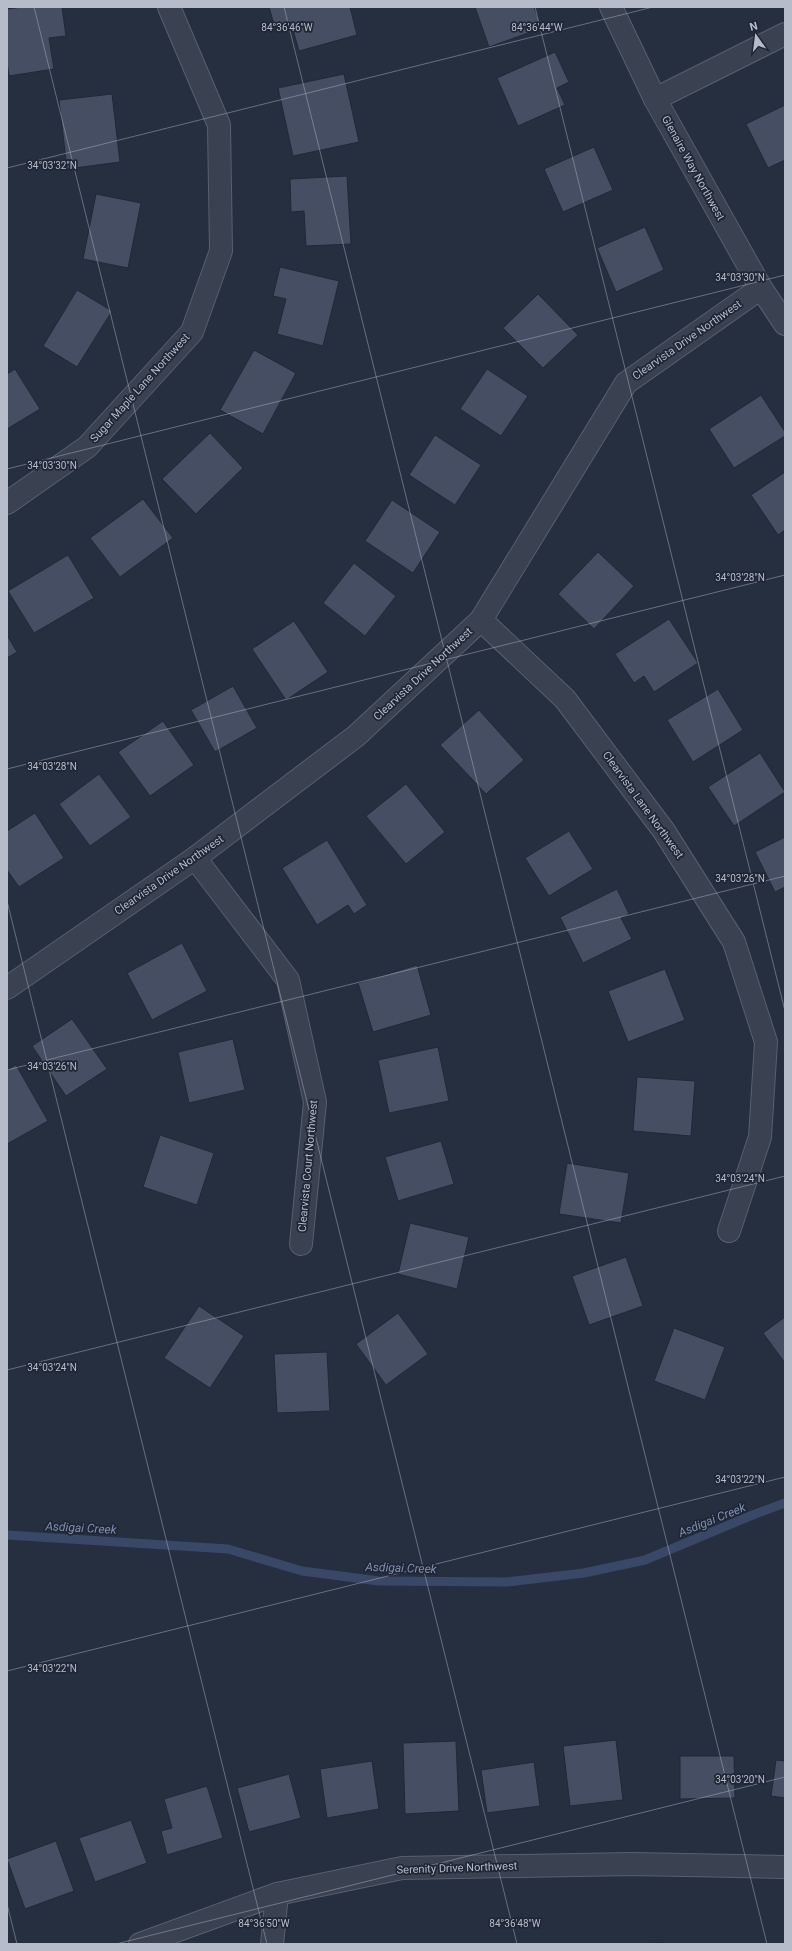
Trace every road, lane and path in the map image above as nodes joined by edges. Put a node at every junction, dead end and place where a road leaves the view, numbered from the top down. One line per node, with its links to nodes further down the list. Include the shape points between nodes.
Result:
1 (169, 7): 7 (street, Sugar Maple Lane Northwest, via 219,125 221,251 192,332 86,447)
2 (611, 7): 4 (street, Glenaire Way Northwest)
3 (785, 34): 4 (street)
4 (655, 100): 5 (street, Glenaire Way Northwest)
5 (761, 288): 6 (street, Glenaire Way Northwest); 8 (street, Clearvista Drive Northwest, via 626,383)
6 (785, 324)
7 (7, 503)
8 (481, 620): 9 (street, Clearvista Drive Northwest, via 356,736); 11 (street, Clearvista Lane Northwest, via 565,699 664,831 734,942 766,1042 760,1137)
9 (195, 858): 10 (street, Clearvista Drive Northwest); 12 (street, Clearvista Court Northwest, via 288,980 315,1102)
10 (7, 988)
11 (729, 1231)
12 (301, 1244)
13 (785, 1867): 14 (street, Serenity Drive Northwest, via 632,1864 402,1868)
14 (277, 1894): 15 (street, Serenity Drive Northwest); 16 (street)
15 (140, 1944)
16 (272, 1944)

